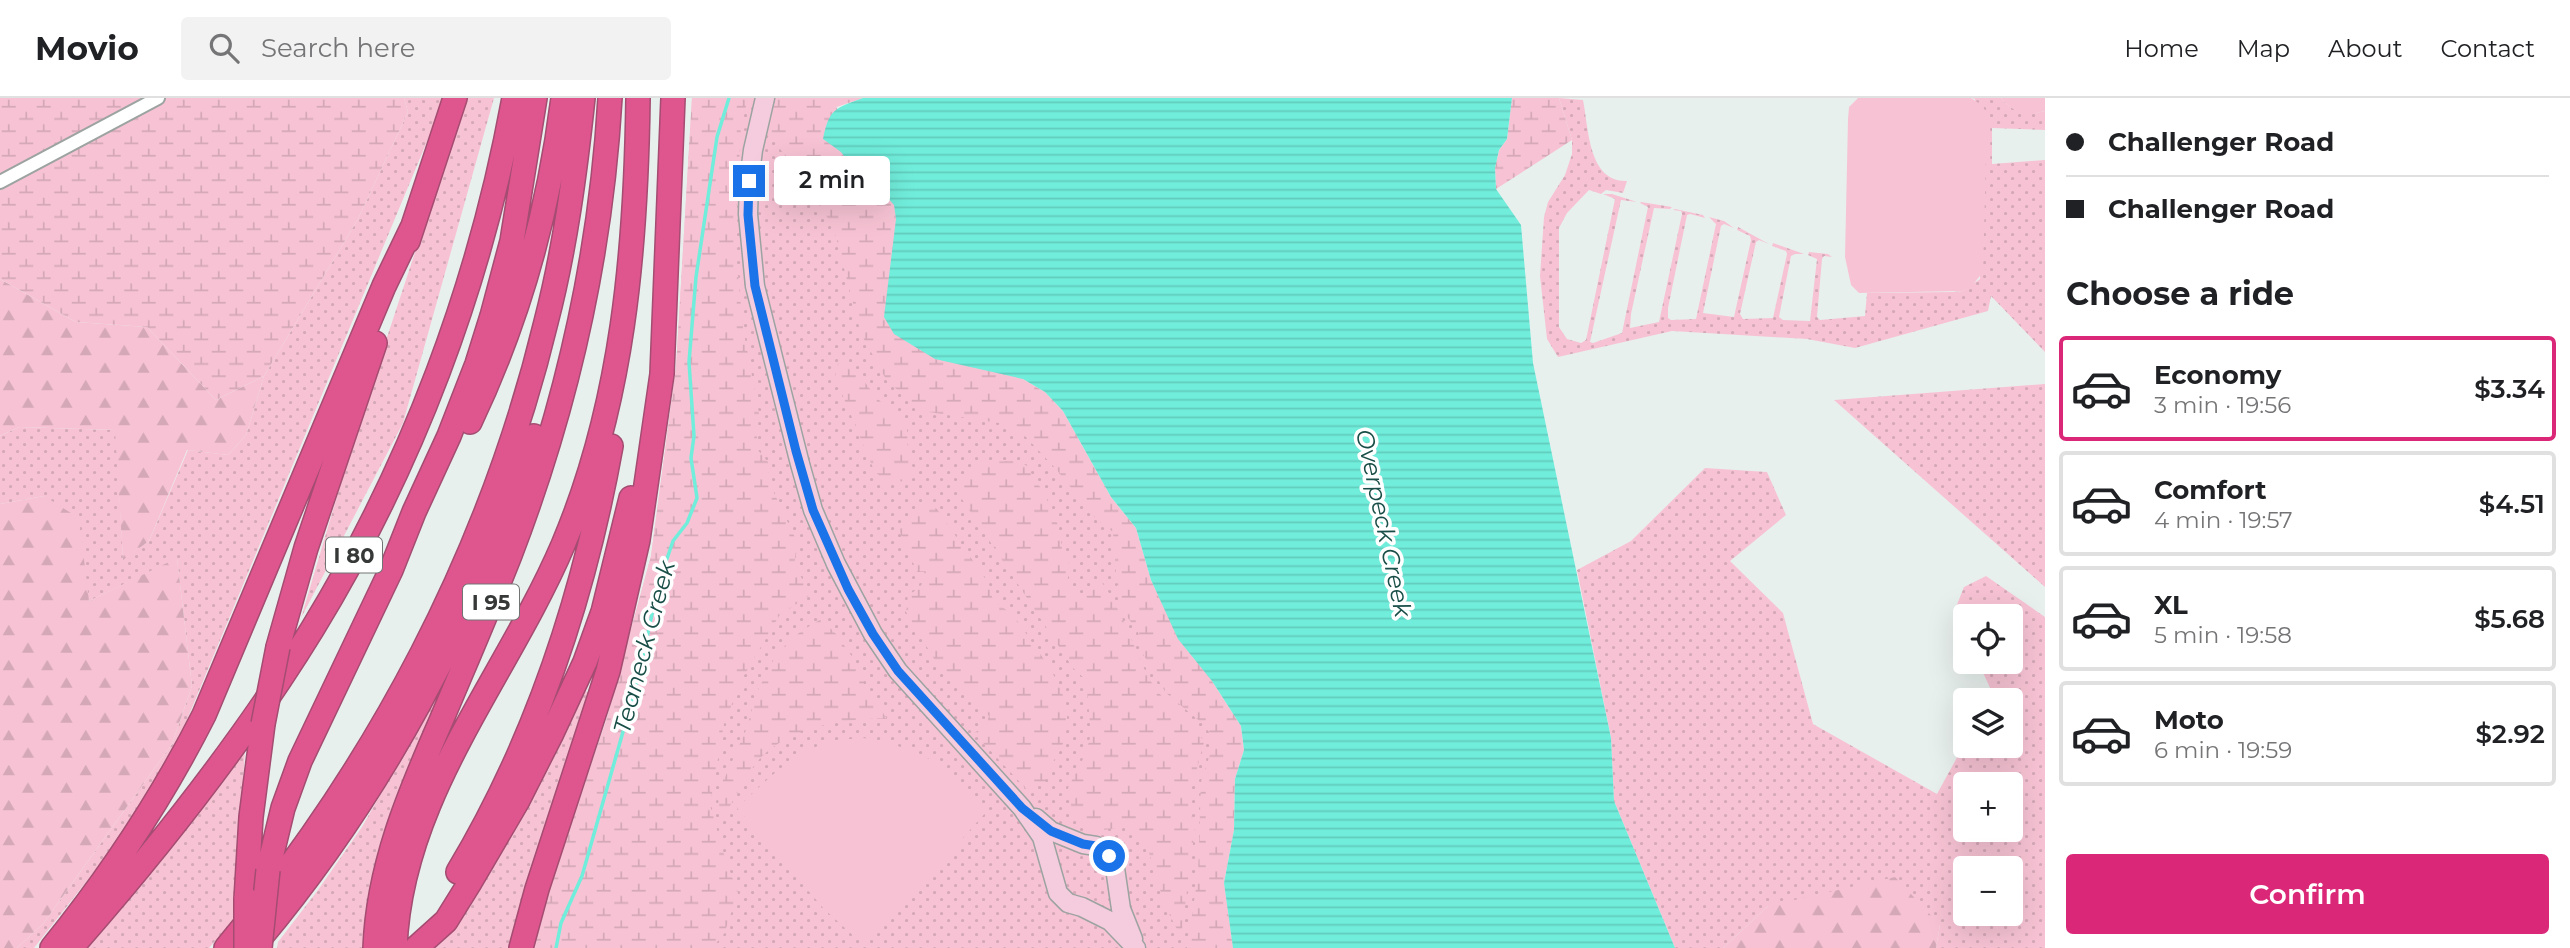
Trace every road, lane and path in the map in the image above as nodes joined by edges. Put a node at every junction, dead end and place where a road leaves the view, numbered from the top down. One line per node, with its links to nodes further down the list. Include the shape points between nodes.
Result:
1 (158, 98): 11 (street)
2 (455, 98): 12 (highway)
3 (514, 98): 24 (highway, I 80, via 490,206 458,316 412,435 363,539 313,627 235,743)
4 (536, 98): 16 (highway, via 512,241 489,328)
5 (563, 98): 16 (highway, via 541,217 506,333 478,406 430,504)
6 (583, 98): 25 (highway, via 566,223 544,334 507,455 467,560 412,674 355,773 290,868)
7 (610, 98): 13 (highway, I 95)
8 (638, 98): 15 (highway, I 95, via 634,223)
9 (673, 98): 14 (highway)
10 (765, 98): 17 (street, via 749,181 755,286 813,510 848,589 898,671)
11 (0, 182)
12 (412, 228): 23 (highway, via 200,723 134,838); 26 (highway, bridge, via 278,647 251,817)
13 (594, 251): 27 (highway, via 567,319 517,485 453,638 358,804); 29 (highway, I 95, via 537,478 393,841 381,891)
14 (664, 284): 31 (highway, via 633,487 595,637 517,802 446,921); 32 (highway, via 658,410 631,578 604,683)
15 (624, 321): 22 (highway, I 95, via 600,438 573,522 425,814 408,862); 30 (highway, via 620,395 609,455 587,555 558,652 522,747 489,816 453,882)
16 (391, 570): 28 (highway, bridge, via 300,761 283,808 268,870)
17 (1022, 808): 18 (street, via 1051,831); 19 (street, via 1042,836)
18 (1083, 844): 19 (street, via 1064,852); 20 (street, via 1107,854)
19 (1053, 871): 21 (street, via 1061,896)
20 (1115, 879): 21 (street, via 1105,899); 33 (street)
21 (1082, 907): 33 (street, via 1110,921)
22 (396, 937)
23 (52, 948)
24 (71, 948)
25 (226, 948)
26 (246, 948)
27 (252, 948)
28 (261, 948)
29 (375, 948)
30 (408, 948)
31 (416, 948)
32 (522, 948)
33 (1137, 948)

